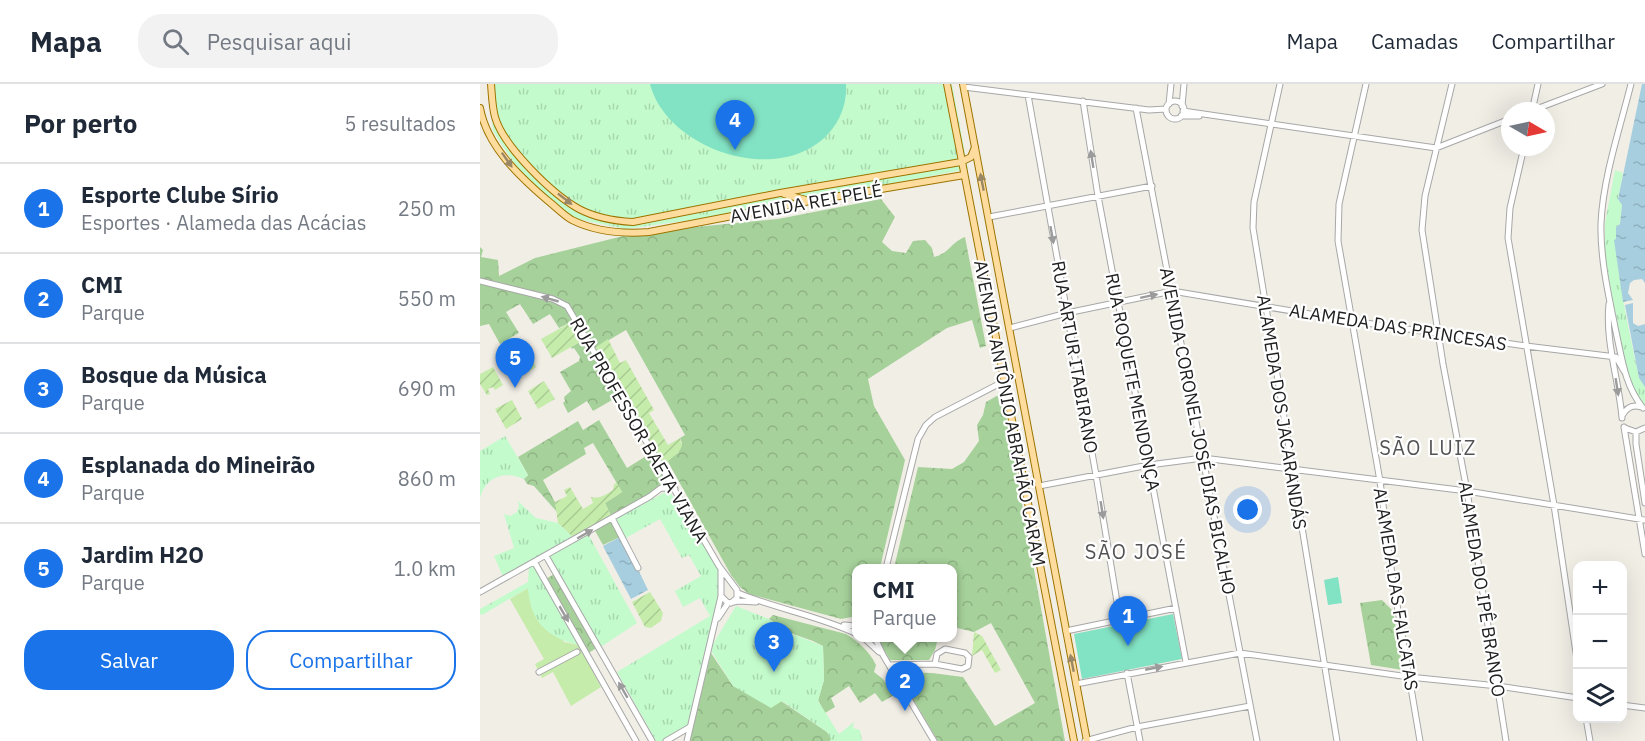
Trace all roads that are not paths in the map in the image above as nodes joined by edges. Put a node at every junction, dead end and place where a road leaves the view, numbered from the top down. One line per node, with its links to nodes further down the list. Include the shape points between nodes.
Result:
1 (491, 84): 37 (main road, AVENIDA REI PELÉ, one-way to 37, via 495,116 510,145 579,209 598,217 633,222)
2 (947, 84): 28 (main road, AVENIDA ANTÔNIO ABRAHÃO CARAM)
3 (1171, 84): 16 (street)
4 (1184, 84): 20 (street)
5 (1280, 84): 23 (street, ALAMEDA DOS JACARANDÁS)
6 (1366, 84): 24 (street, ALAMEDA DAS FALCATAS)
7 (1452, 84): 26 (street, ALAMEDA DO IPÊ BRANCO)
8 (1538, 84): 14 (street)
9 (1602, 84): 15 (street)
10 (1631, 84): 42 (street, via 1601,220)
11 (963, 85): 12 (street); 25 (main road, AVENIDA ANTÔNIO ABRAHÃO CARAM)
12 (1028, 95): 13 (street); 36 (street, RUA ARTUR ITABIRANO)
13 (1083, 101): 18 (street); 34 (street, RUA ROQUETE MENDONÇA, one-way to 13)
14 (1534, 102)
15 (1555, 102)
16 (1167, 107): 19 (street); 20 (street, via 1177,102); 21 (street)
17 (480, 108): 39 (main road, AVENIDA REI PELÉ, one-way to 39, via 490,134 517,174 571,219 622,234)
18 (1138, 108): 19 (street); 31 (street, AVENIDA CORONEL JOSÉ DIAS BICALHO)
19 (1149, 110): 21 (street)
20 (1182, 111): 21 (street, via 1176,119); 23 (street)
21 (1168, 116)
22 (1501, 123): 26 (street)
23 (1270, 125): 24 (street); 44 (street, ALAMEDA DOS JACARANDÁS, via 1254,202 1253,228)
24 (1353, 137): 26 (street); 46 (street, ALAMEDA DAS FALCATAS, via 1339,204 1338,231)
25 (975, 147): 28 (main road, via 971,157); 38 (main road, AVENIDA ANTÔNIO ABRAHÃO CARAM, one-way to 25)
26 (1436, 148): 48 (street, ALAMEDA DO IPÊ BRANCO, via 1422,221)
27 (1522, 156): 49 (street, via 1508,231)
28 (961, 162): 29 (main road, AVENIDA REI PELÉ); 30 (main road, AVENIDA ANTÔNIO ABRAHÃO CARAM)
29 (899, 174): 32 (main road); 33 (main road, AVENIDA REI PELÉ)
30 (964, 175): 32 (main road, AVENIDA REI PELÉ); 53 (main road, AVENIDA ANTÔNIO ABRAHÃO CARAM)
31 (1152, 186): 34 (street); 41 (street, AVENIDA CORONEL JOSÉ DIAS BICALHO)
32 (883, 189): 35 (main road, AVENIDA REI PELÉ)
33 (780, 193): 35 (main road); 37 (main road, AVENIDA REI PELÉ)
34 (1098, 196): 36 (street); 43 (street, RUA ROQUETE MENDONÇA)
35 (810, 201): 39 (main road, AVENIDA REI PELÉ)
36 (1047, 206): 38 (street); 45 (street, RUA ARTUR ITABIRANO, one-way to 45)
37 (709, 207): 39 (main road)
38 (989, 218): 47 (main road, AVENIDA ANTÔNIO ABRAHÃO CARAM)
39 (712, 220)
40 (480, 281): 62 (street, RUA PROFESSOR BAETA VIANA, one-way to 40, via 567,306)
41 (1172, 291): 43 (street, ALAMEDA DAS PRINCESAS, one-way to 41); 44 (street, ALAMEDA DAS PRINCESAS); 59 (street, AVENIDA CORONEL JOSÉ DIAS BICALHO)
42 (1610, 299): 50 (street); 51 (street)
43 (1118, 303): 45 (street, ALAMEDA DAS PRINCESAS); 60 (street, RUA ROQUETE MENDONÇA)
44 (1266, 307): 46 (street, ALAMEDA DAS PRINCESAS); 61 (street, ALAMEDA DOS JACARANDÁS)
45 (1067, 313): 47 (street, ALAMEDA DAS PRINCESAS); 63 (street, RUA ARTUR ITABIRANO)
46 (1352, 321): 48 (street, ALAMEDA DAS PRINCESAS); 64 (street, ALAMEDA DAS FALCATAS)
47 (1010, 328): 52 (main road, AVENIDA ANTÔNIO ABRAHÃO CARAM)
48 (1439, 333): 49 (street, ALAMEDA DAS PRINCESAS); 68 (street, ALAMEDA DO IPÊ BRANCO)
49 (1526, 346): 50 (street, ALAMEDA DAS PRINCESAS); 70 (street)
50 (1612, 356): 51 (street, via 1619,359); 55 (street, one-way to 55)
51 (1624, 371): 54 (street)
52 (1018, 374): 53 (street); 65 (main road, AVENIDA ANTÔNIO ABRAHÃO CARAM)
53 (1004, 381): 76 (main road, AVENIDA ANTÔNIO ABRAHÃO CARAM); 78 (street, via 926,425 918,439)
54 (1644, 409): 55 (street, via 1632,406)
55 (1622, 418): 56 (street)
56 (1624, 427): 58 (street); 72 (street)
57 (1645, 428): 58 (street)
58 (1636, 432): 69 (street)
59 (1203, 458): 60 (street); 61 (street); 99 (street, AVENIDA CORONEL JOSÉ DIAS BICALHO)
60 (1149, 465): 63 (street); 88 (street, RUA ROQUETE MENDONÇA)
61 (1291, 469): 64 (street); 103 (street, ALAMEDA DOS JACARANDÁS)
62 (664, 472): 66 (street, RUA PROFESSOR BAETA VIANA); 67 (street)
63 (1096, 475): 65 (street); 89 (street, RUA ARTUR ITABIRANO, one-way to 89)
64 (1380, 481): 68 (street); 107 (street, ALAMEDA DAS FALCATAS)
65 (1039, 486): 75 (main road, AVENIDA ANTÔNIO ABRAHÃO CARAM)
66 (673, 487): 67 (street); 80 (street, RUA PROFESSOR BAETA VIANA)
67 (661, 488): 71 (street)
68 (1467, 491): 70 (street); 109 (street, ALAMEDA DO IPÊ BRANCO)
69 (1645, 503)
70 (1554, 505): 72 (street); 95 (street)
71 (612, 518): 74 (street, one-way to 71); 79 (street)
72 (1642, 520): 73 (street)
73 (1645, 554)
74 (546, 556): 77 (street); 81 (street)
75 (1052, 558): 76 (main road); 93 (main road, AVENIDA ANTÔNIO ABRAHÃO CARAM)
76 (1040, 560): 122 (main road, AVENIDA ANTÔNIO ABRAHÃO CARAM)
77 (534, 563): 82 (street); 84 (street)
78 (887, 564)
79 (638, 568)
80 (721, 570): 83 (street, RUA PROFESSOR BAETA VIANA); 85 (street, RUA PROFESSOR BAETA VIANA)
81 (556, 573): 82 (street); 118 (street, one-way to 81)
82 (544, 580): 117 (street, one-way to 117)
83 (737, 591): 85 (street, via 727,586); 86 (street); 87 (street, via 736,600)
84 (480, 592)
85 (721, 593): 87 (street); 90 (street, RUA PROFESSOR BAETA VIANA)
86 (760, 602): 87 (street); 91 (street)
87 (729, 603): 90 (street)
88 (1176, 608): 89 (street); 101 (street, RUA ROQUETE MENDONÇA)
89 (1120, 620): 93 (street)
90 (714, 625): 115 (street, RUA PROFESSOR BAETA VIANA)
91 (839, 625): 92 (street); 94 (street)
92 (852, 626)
93 (1066, 631): 108 (main road, AVENIDA ANTÔNIO ABRAHÃO CARAM, one-way to 93)
94 (852, 632)
95 (1573, 632)
96 (868, 642): 100 (street)
97 (875, 642): 100 (street)
98 (577, 652): 105 (street)
99 (1240, 652): 101 (street); 103 (street); 111 (street, AVENIDA CORONEL JOSÉ DIAS BICALHO)
100 (883, 655): 104 (street)
101 (1186, 662): 106 (street, one-way to 101)
102 (935, 664): 102 (street, via 962,669 968,666 969,657 945,648 937,654); 104 (street)
103 (1324, 664): 107 (street); 126 (street, ALAMEDA DOS JACARANDÁS)
104 (889, 665): 121 (street)
105 (539, 672)
106 (1127, 673): 108 (street); 116 (street)
107 (1409, 677): 109 (street); 127 (street, ALAMEDA DAS FALCATAS)
108 (1076, 684): 123 (main road, AVENIDA ANTÔNIO ABRAHÃO CARAM)
109 (1498, 686): 110 (street); 128 (street, ALAMEDA DO IPÊ BRANCO)
110 (1573, 697)
111 (1250, 706): 116 (street); 125 (street, AVENIDA CORONEL JOSÉ DIAS BICALHO)
112 (1627, 706): 113 (street)
113 (1645, 708)
114 (1587, 723): 129 (street)
115 (690, 727): 119 (street); 120 (street, RUA PROFESSOR BAETA VIANA)
116 (1137, 727): 123 (street); 124 (street)
117 (636, 741)
118 (652, 741)
119 (666, 741)
120 (687, 741)
121 (934, 741)
122 (1074, 741)
123 (1086, 741)
124 (1140, 741)
125 (1257, 741)
126 (1337, 741)
127 (1420, 741)
128 (1506, 741)
129 (1590, 741)

